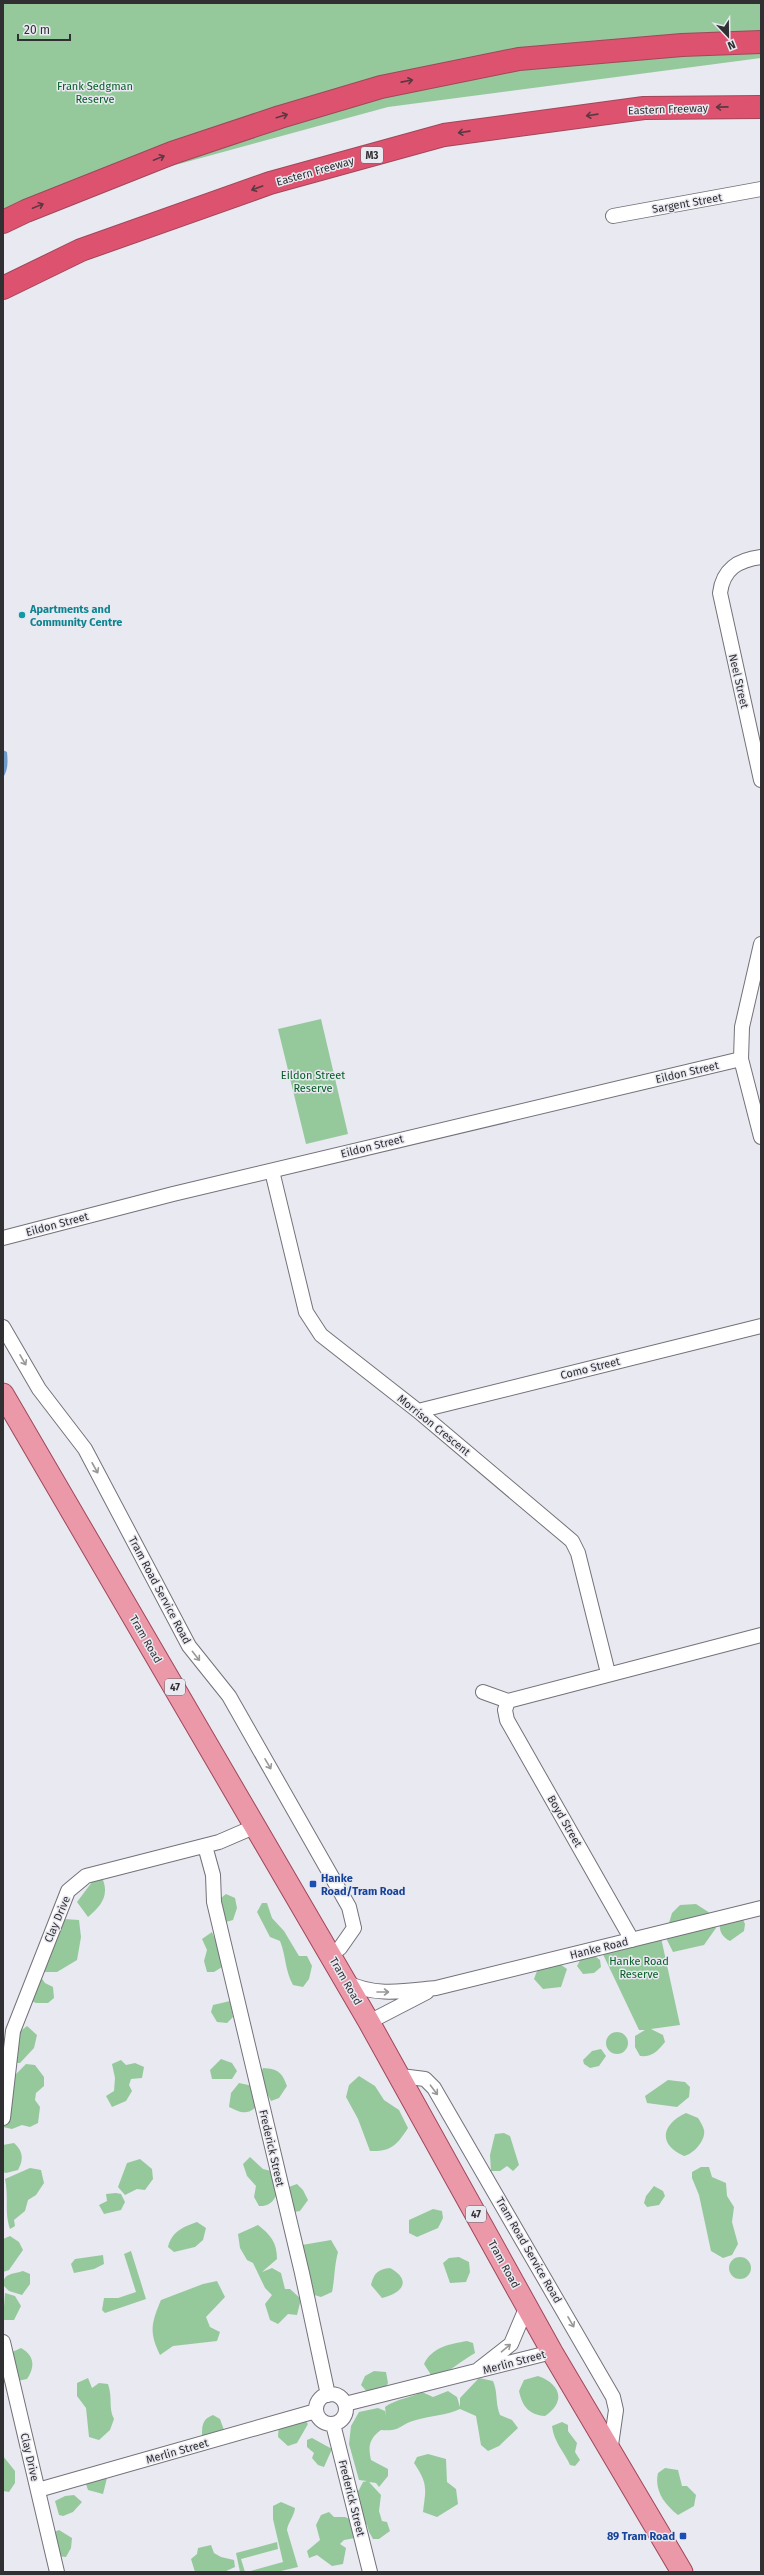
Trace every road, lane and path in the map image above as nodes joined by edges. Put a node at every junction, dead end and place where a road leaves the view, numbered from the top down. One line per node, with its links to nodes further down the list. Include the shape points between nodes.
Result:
1 (761, 42): 5 (highway, one-way to 1, via 172,153 280,116 381,87 519,59 682,45)
2 (761, 107): 6 (highway, Eastern Freeway / M3, one-way to 6, via 644,108 444,135 263,186 81,250)
3 (761, 189): 4 (street, Sargent Street)
4 (613, 216)
5 (3, 222)
6 (3, 288)
7 (761, 557): 8 (street, Neel Street, via 745,559 735,564 721,582 721,604)
8 (761, 780)
9 (761, 944): 10 (street, via 742,1027)
10 (741, 1059): 11 (street); 12 (street, Eildon Street)
11 (761, 1138)
12 (272, 1171): 13 (street, Eildon Street); 17 (street, Morrison Crescent, via 306,1312 321,1335)
13 (3, 1238)
14 (761, 1326): 17 (street, Como Street)
15 (3, 1327): 26 (street, Tram Road Service Road, one-way to 26, via 39,1389 85,1449 189,1646 229,1696 349,1907 354,1928 344,1943)
16 (4, 1399): 22 (main road, Tram Road / 47)
17 (418, 1411): 19 (street, Morrison Crescent, via 572,1541 578,1552)
18 (761, 1635): 19 (street)
19 (608, 1673): 21 (street)
20 (483, 1692): 21 (street)
21 (508, 1701): 25 (street, Boyd Street, via 505,1710 507,1720)
22 (256, 1826): 23 (street, Clay Drive); 26 (main road, Tram Road / 47)
23 (201, 1847): 31 (street, Clay Drive, via 86,1876 68,1891 13,2031); 36 (street, Frederick Street, via 213,1875 214,1902)
24 (761, 1908): 25 (street, Hanke Road)
25 (632, 1940): 28 (street, Hanke Road)
26 (330, 1955): 27 (main road, Tram Road / 47)
27 (346, 1982): 28 (street, Hanke Road, one-way to 28, via 364,1990 382,1993); 29 (main road, Tram Road / 47)
28 (436, 1988): 29 (street, Hanke Road)
29 (369, 2022): 30 (main road, Tram Road / 47)
30 (401, 2076): 32 (main road, Tram Road / 47); 40 (street, Tram Road Service Road, one-way to 40, via 424,2079 434,2088 613,2397 616,2410)
31 (3, 2118)
32 (527, 2306): 34 (main road, Tram Road / 47); 35 (street, Merlin Street, one-way to 32, via 511,2344)
33 (3, 2342): 41 (street, Clay Drive)
34 (552, 2352): 35 (street, Merlin Street); 40 (main road, Tram Road / 47)
35 (475, 2372): 37 (street, Merlin Street)
36 (328, 2395): 37 (street, via 336,2394); 38 (street, via 320,2398)
37 (345, 2404): 39 (street, via 346,2413)
38 (316, 2411): 39 (street, via 319,2421); 41 (street, Merlin Street)
39 (334, 2424): 43 (street, Frederick Street)
40 (610, 2452): 44 (main road, Tram Road / 47)
41 (38, 2490): 42 (street, Clay Drive)
42 (58, 2572)
43 (370, 2572)
44 (682, 2572)

